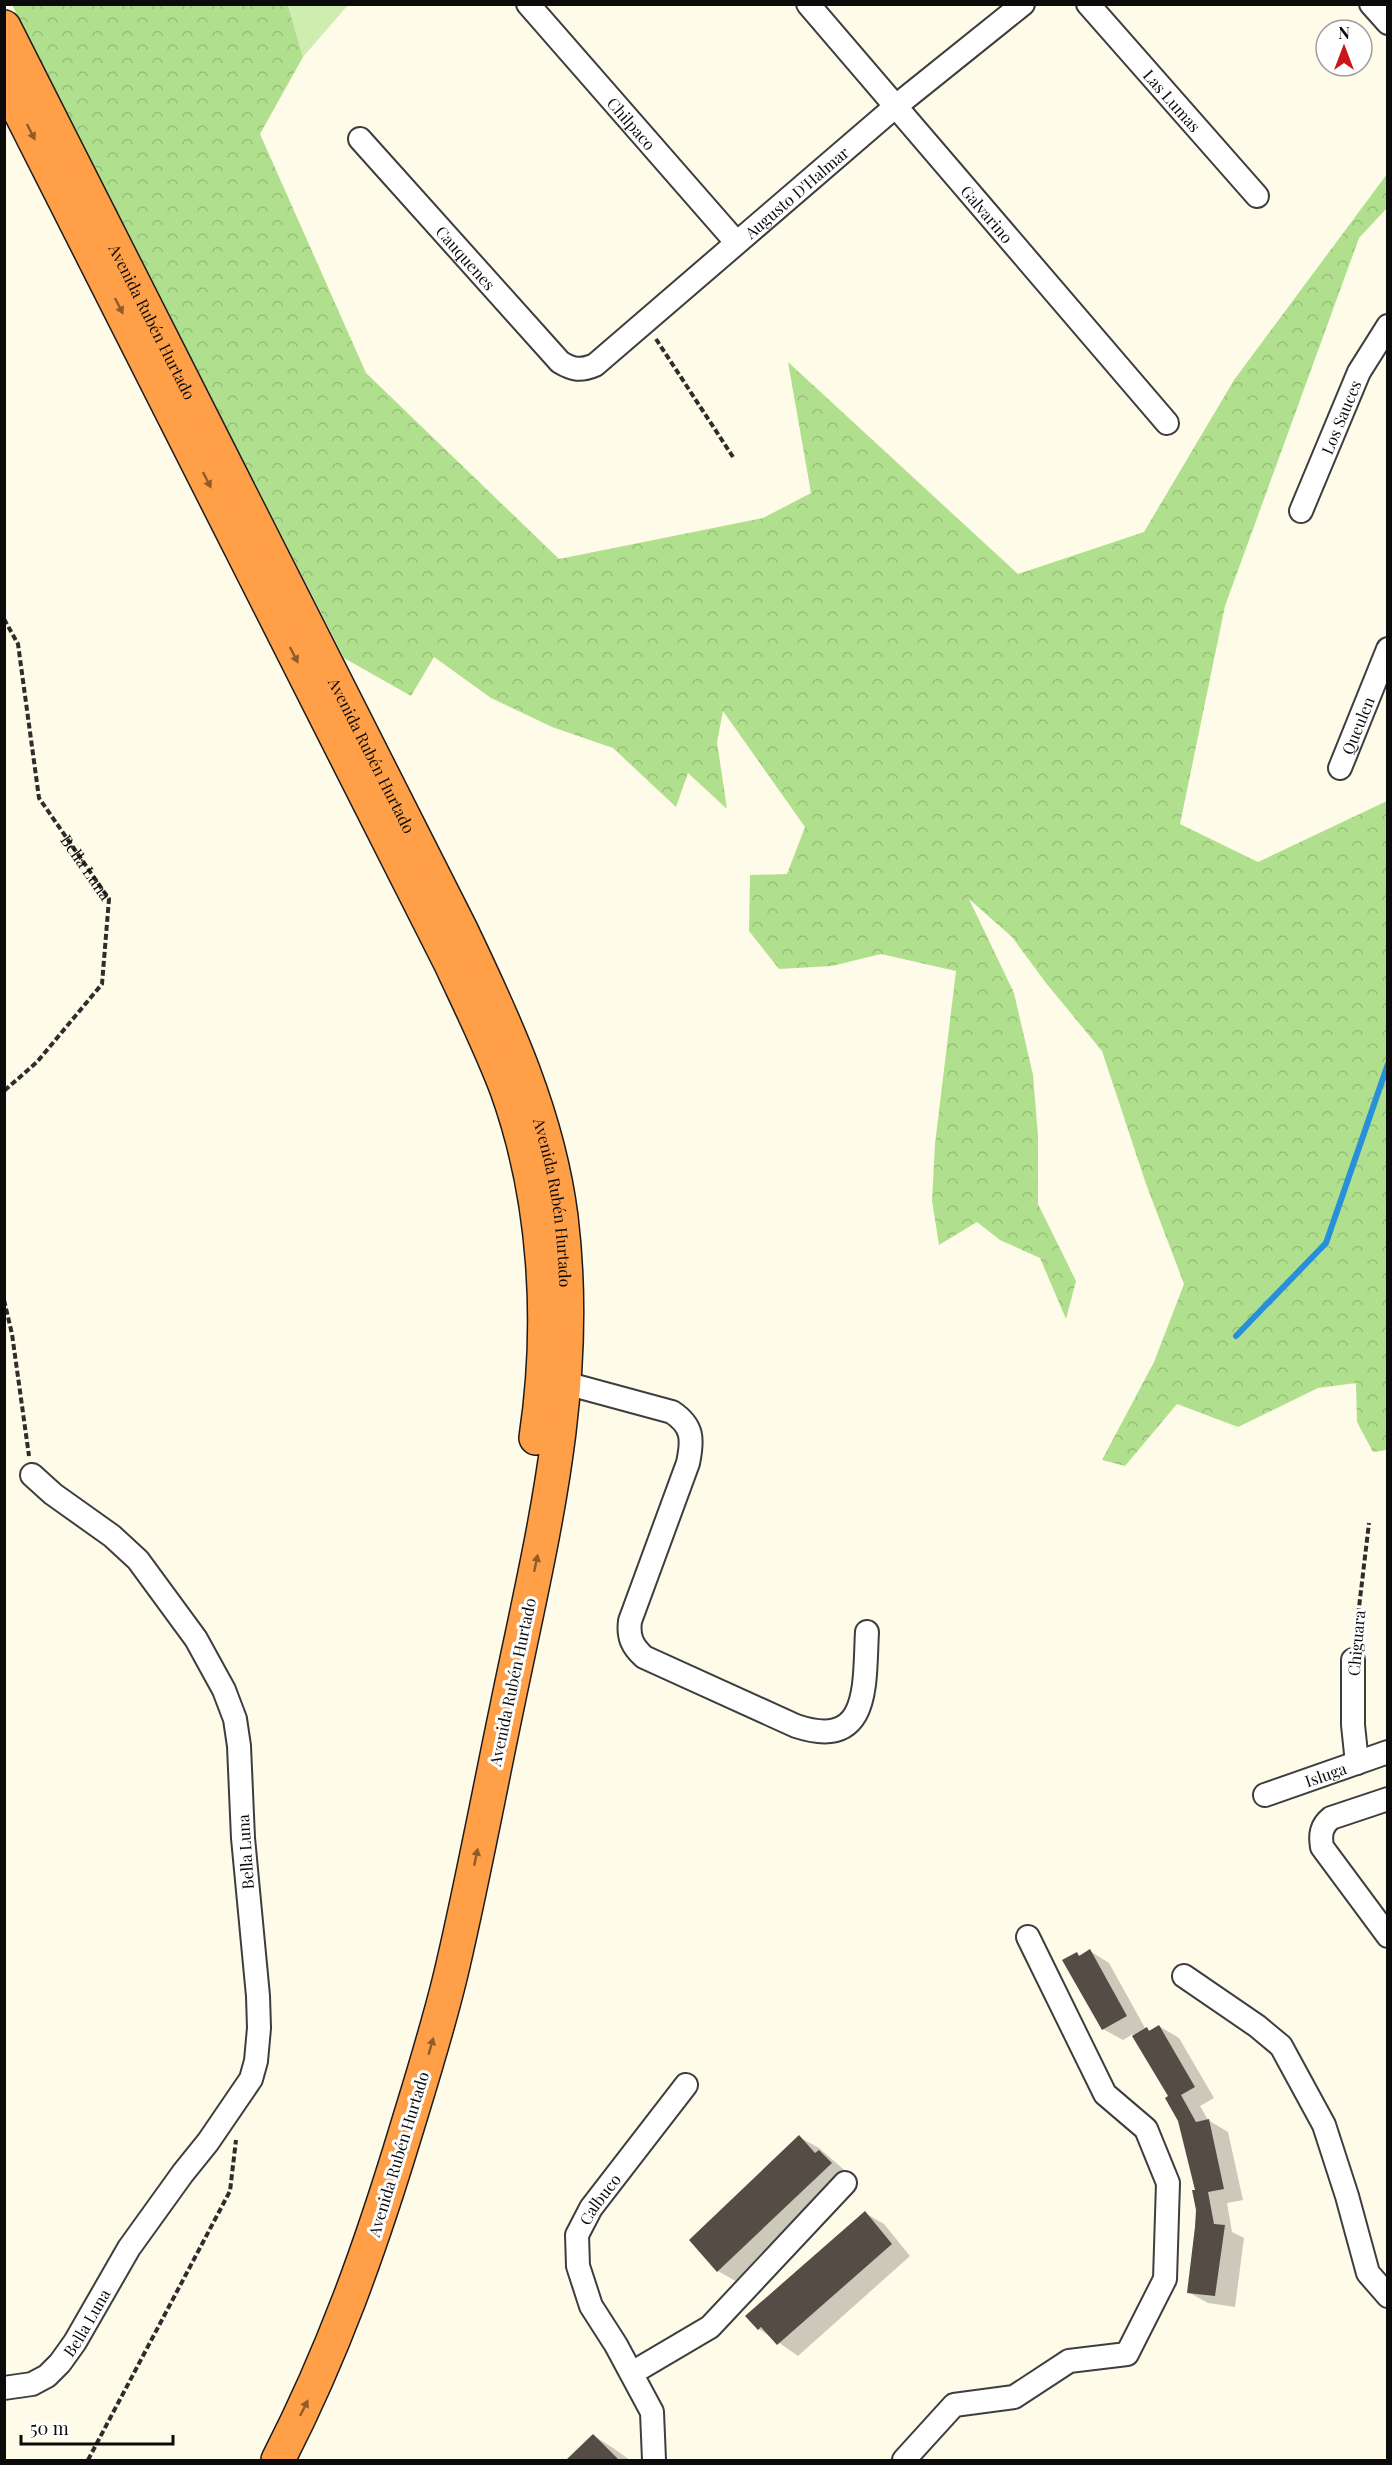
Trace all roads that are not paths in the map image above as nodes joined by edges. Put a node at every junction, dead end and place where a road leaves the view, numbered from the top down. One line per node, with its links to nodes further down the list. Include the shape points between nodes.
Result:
1 (528, 4): 12 (street, Chilpaco)
2 (808, 4): 9 (street, Galvarino)
3 (1088, 4): 11 (street, Las Lumas)
4 (1371, 4): 6 (street)
5 (1019, 6): 9 (street, Augusto D'Halmar)
6 (1388, 23)
7 (4, 27): 19 (highway, Avenida Rubén Hurtado, via 462,932 521,1062 543,1125 561,1216 567,1312)
8 (4, 80): 35 (highway, Avenida Rubén Hurtado, one-way to 35, via 472,1010 514,1111 541,1256 543,1366 532,1466 428,1974 401,2074 338,2271 299,2370)
9 (896, 106): 12 (street, Augusto D'Halmar); 15 (street, Galvarino)
10 (360, 139): 14 (street, Cauquenes, via 560,362)
11 (1257, 196)
12 (736, 242): 14 (street, Augusto D'Halmar, via 594,365)
13 (1388, 326): 16 (street, Los Sauces, via 1359,372)
14 (576, 370)
15 (1167, 423)
16 (1301, 511)
17 (1388, 649): 18 (street, Queulen)
18 (1340, 768)
19 (565, 1383): 21 (street, via 672,1412 688,1428 688,1463 630,1621 630,1639 644,1657 796,1726 826,1733 851,1723 857,1712); 36 (highway, Avenida Rubén Hurtado, one-way to 19, via 317,2382 358,2280 446,1993 546,1516)
20 (32, 1474): 34 (street, Bella Luna, via 138,1560 196,1639 224,1690 235,1719 239,1746 259,2028 251,2079 129,2248 75,2342 46,2376 32,2384)
21 (867, 1632)
22 (1353, 1660): 24 (street, Chiguara)
23 (1388, 1752): 24 (street, Isluga)
24 (1357, 1763): 25 (street, Isluga)
25 (1265, 1795)
26 (1388, 1799): 27 (street, via 1331,1818 1322,1830 1322,1847)
27 (1388, 1936)
28 (1028, 1937): 38 (street, via 1105,2094 1146,2129 1168,2183 1165,2279 1127,2354 1069,2361 1014,2397 954,2405)
29 (1184, 1976): 32 (street, via 1281,2046 1324,2125 1368,2273)
30 (686, 2085): 33 (street, Calbuco, via 591,2208 578,2235 578,2266 591,2306)
31 (846, 2183): 33 (street, via 710,2327)
32 (1388, 2296)
33 (632, 2373): 37 (street, Calbuco, via 652,2412)
34 (4, 2388)
35 (255, 2460)
36 (278, 2460)
37 (654, 2460)
38 (904, 2460)

